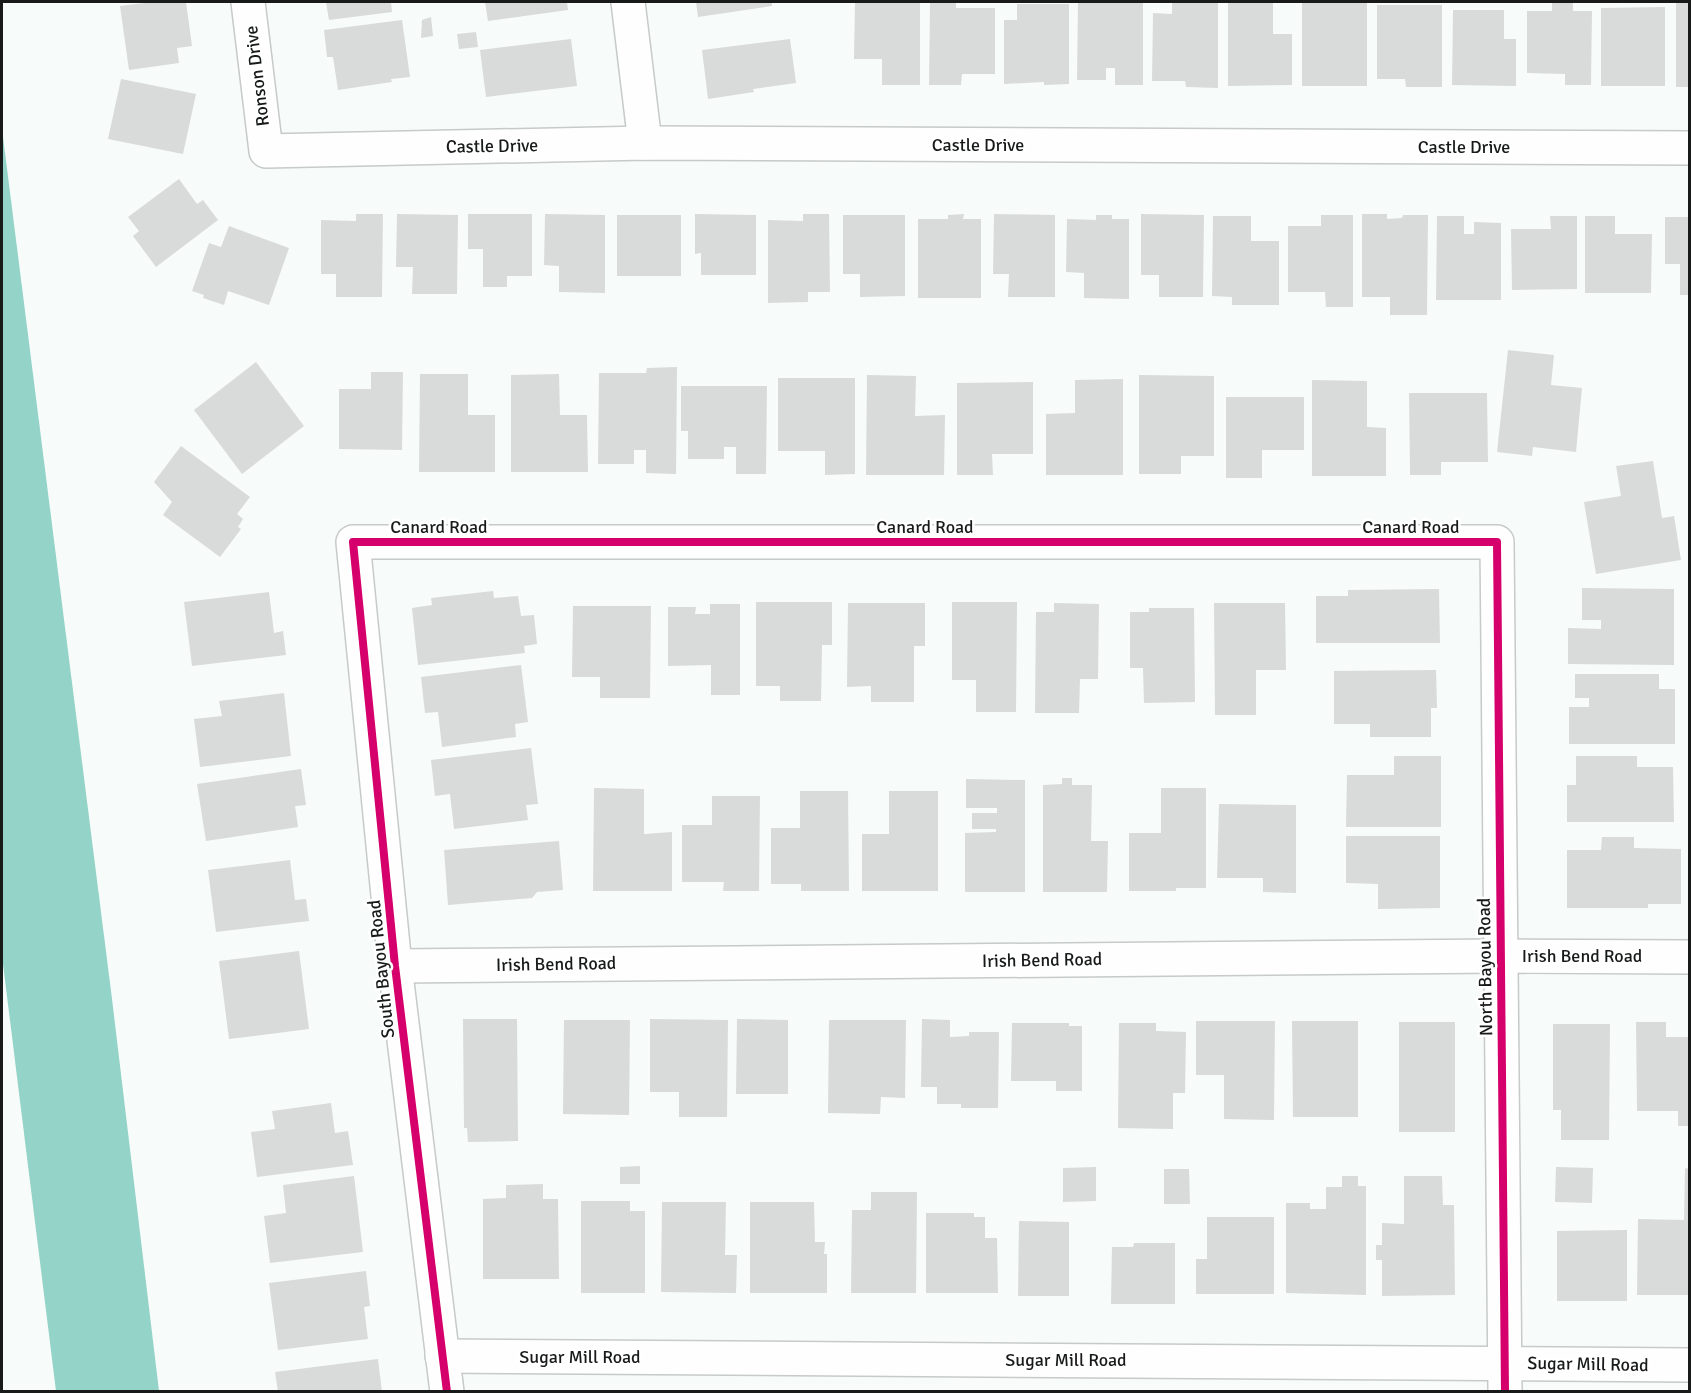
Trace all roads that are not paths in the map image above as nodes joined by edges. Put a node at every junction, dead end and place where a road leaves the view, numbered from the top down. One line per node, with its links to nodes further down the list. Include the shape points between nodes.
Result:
1 (248, 2): 5 (street, Ronson Drive)
2 (628, 2): 3 (street)
3 (645, 143): 4 (street, Castle Drive); 5 (street, Castle Drive)
4 (1689, 148)
5 (266, 151)
6 (353, 542): 7 (street, Canard Road); 10 (street, South Bayou Road)
7 (1497, 542): 8 (street, North Bayou Road)
8 (1500, 956): 9 (street, Irish Bend Road); 10 (street, Irish Bend Road); 13 (street, North Bayou Road)
9 (1689, 957)
10 (395, 966): 11 (street, South Bayou Road)
11 (442, 1356): 13 (street, Sugar Mill Road); 14 (street, South Bayou Road)
12 (1689, 1365): 13 (street, Sugar Mill Road)
13 (1505, 1377)
14 (447, 1392)

